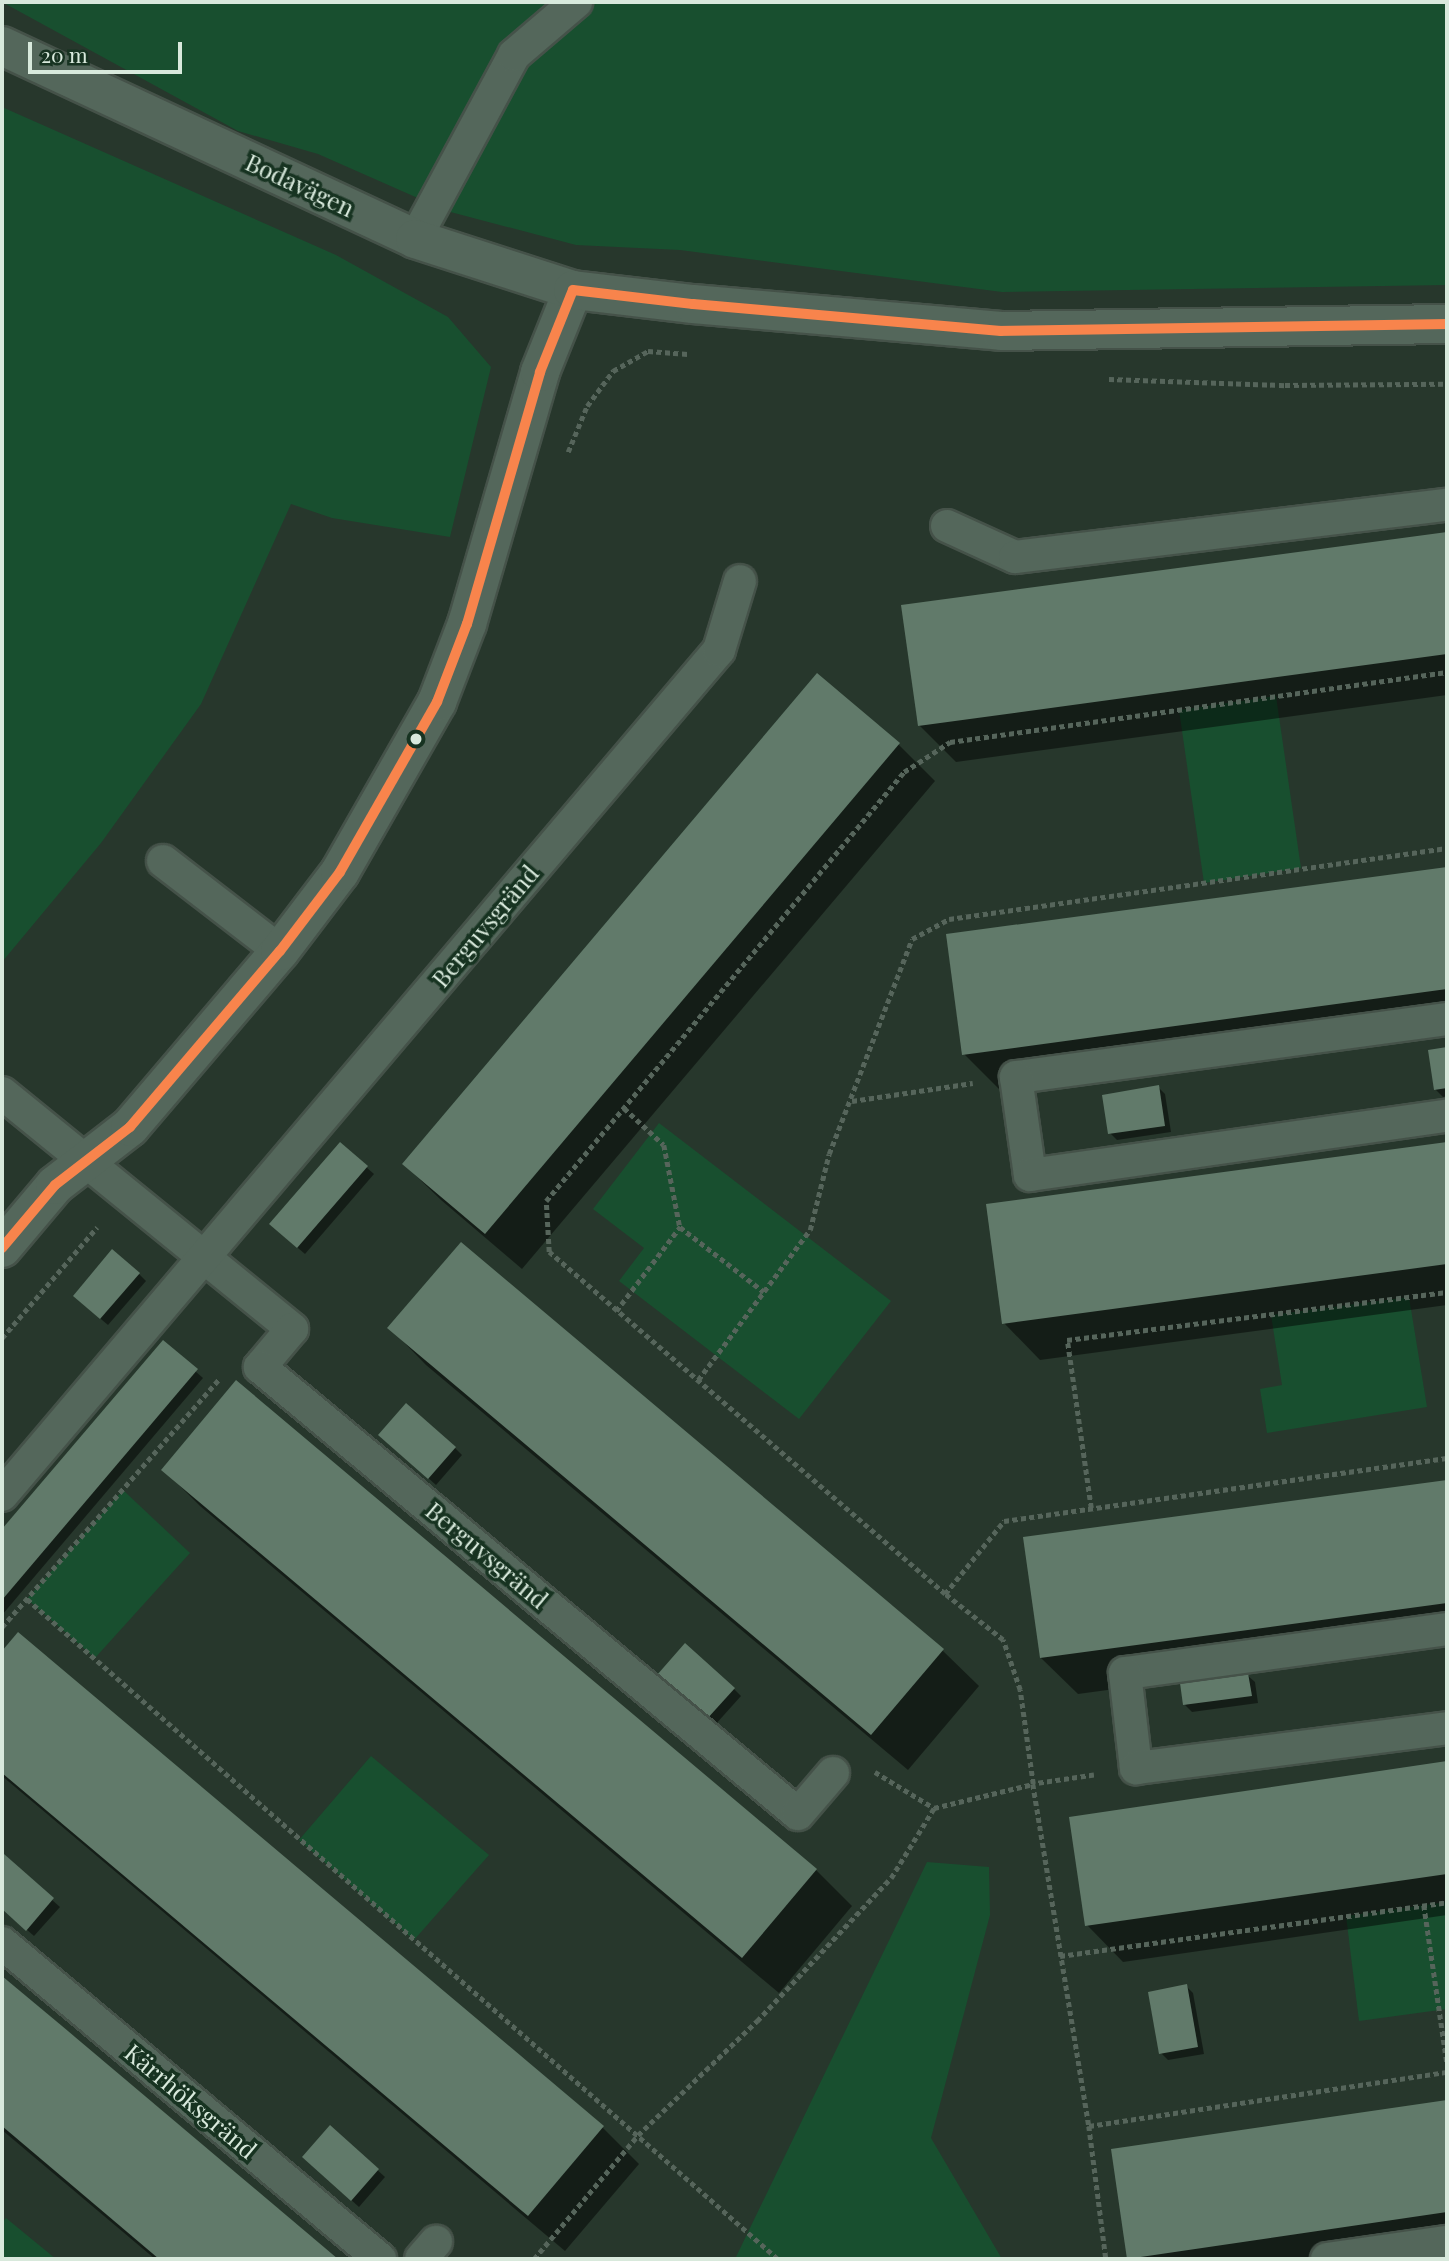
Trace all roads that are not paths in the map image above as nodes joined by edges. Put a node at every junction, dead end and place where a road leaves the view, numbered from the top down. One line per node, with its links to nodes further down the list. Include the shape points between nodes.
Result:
1 (576, 2): 3 (lane, via 514,55)
2 (2, 46): 3 (street, Bodavägen)
3 (415, 239): 4 (street, Bodavägen)
4 (573, 290): 5 (street, Bodavägen, via 1001,331); 10 (street, via 540,372 467,624 437,702 340,872)
5 (1447, 324)
6 (1447, 505): 7 (lane, via 1015,557)
7 (947, 526)
8 (740, 581): 16 (lane, Berguvsgränd, via 719,650)
9 (163, 861): 10 (lane)
10 (280, 951): 14 (street, via 130,1127)
11 (1447, 1019): 13 (lane, via 1016,1077 1030,1175)
12 (2, 1093): 14 (lane)
13 (1447, 1116)
14 (85, 1161): 15 (street, via 55,1185); 16 (lane)
15 (2, 1248)
16 (205, 1256): 17 (lane, Berguvsgränd); 20 (lane, Berguvsgränd, via 292,1329 260,1367 798,1814)
17 (2, 1495)
18 (1447, 1629): 19 (lane, via 1125,1673 1136,1768)
19 (1447, 1728)
20 (833, 1773)
21 (2, 1943): 23 (lane, Kärrhöksgränd)
22 (1447, 2242): 24 (lane)
23 (380, 2259)
24 (1327, 2259)

